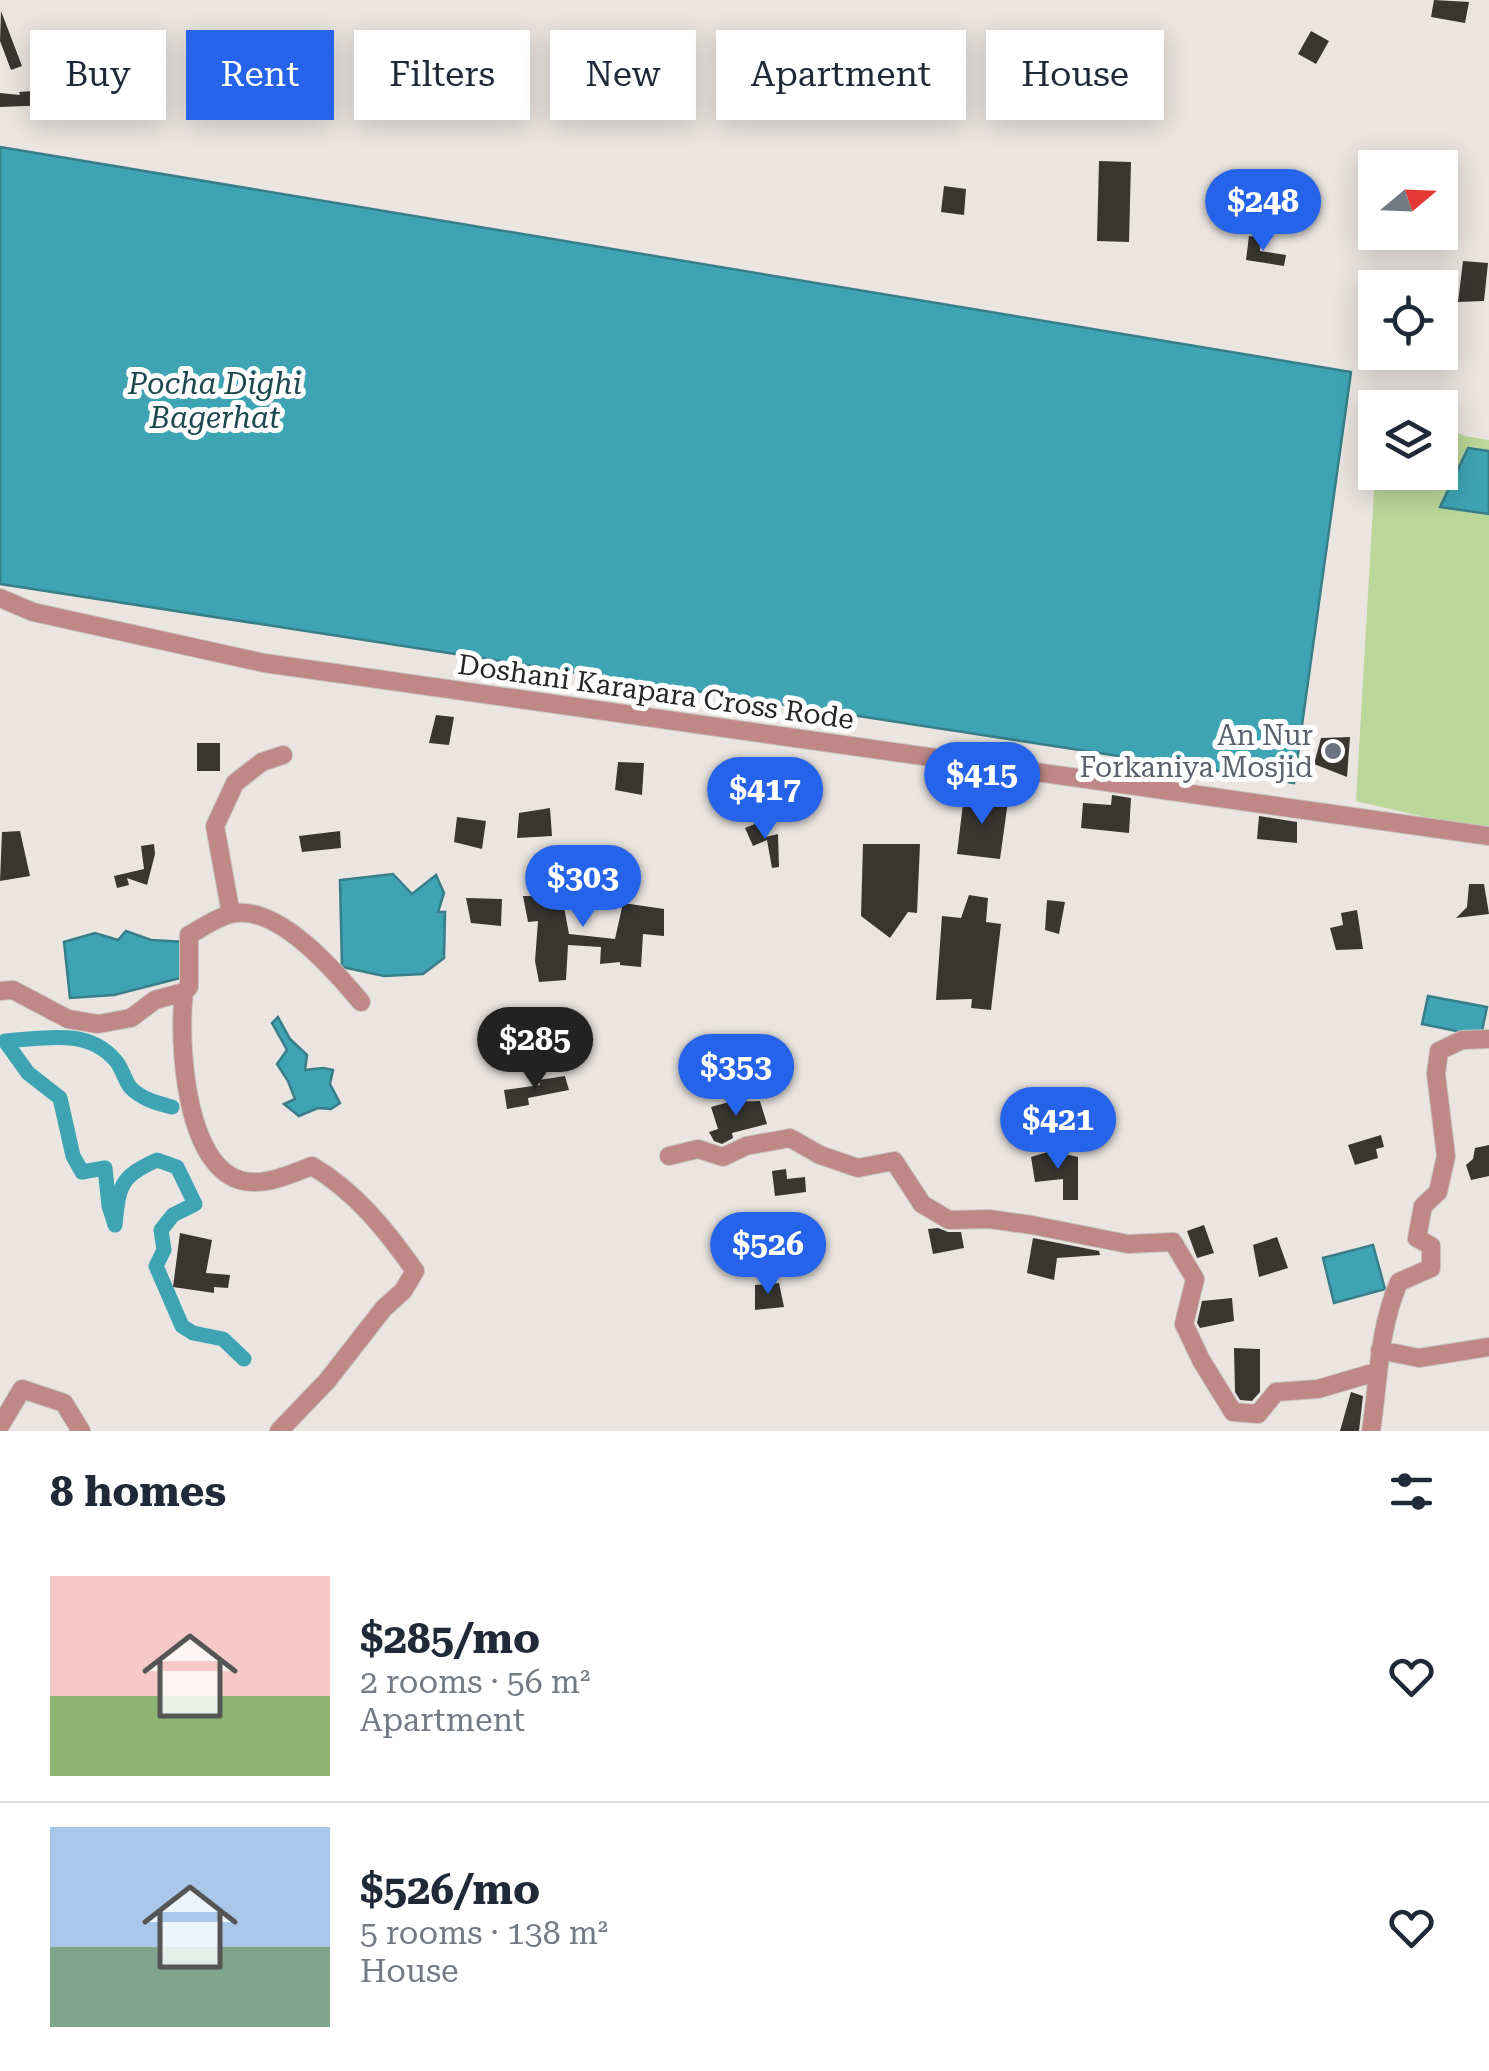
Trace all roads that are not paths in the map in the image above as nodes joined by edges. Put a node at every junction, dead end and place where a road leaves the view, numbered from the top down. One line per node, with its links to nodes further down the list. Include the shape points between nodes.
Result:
1 (0, 598): 3 (street, Doshani Karapara Cross Rode, via 33,612 264,663)
2 (283, 755): 4 (street, via 234,783 215,826)
3 (1489, 836)
4 (231, 914): 6 (street, via 189,934 191,975); 7 (street, via 255,914 288,930)
5 (0, 992): 6 (street, via 12,990 68,1020 98,1024 131,1018 155,1000)
6 (184, 992): 15 (street, via 182,1059 203,1148 222,1172 249,1182 312,1166 336,1180 390,1235 415,1271)
7 (361, 1002)
8 (1489, 1039): 11 (street, via 1462,1040 1438,1052 1446,1156 1438,1192 1422,1206 1417,1238 1430,1246 1431,1268 1399,1282)
9 (668, 1156): 12 (street, via 698,1149 723,1157 790,1138 858,1168 894,1162 922,1204 949,1220 990,1219 1128,1244 1172,1242 1195,1279 1184,1324 1234,1412 1258,1414 1276,1392 1318,1389)
10 (1489, 1347): 11 (street, via 1419,1358)
11 (1380, 1350): 12 (street)
12 (1376, 1372): 16 (street)
13 (0, 1426): 14 (street, via 22,1389 64,1403)
14 (81, 1431)
15 (279, 1431)
16 (1372, 1431)

